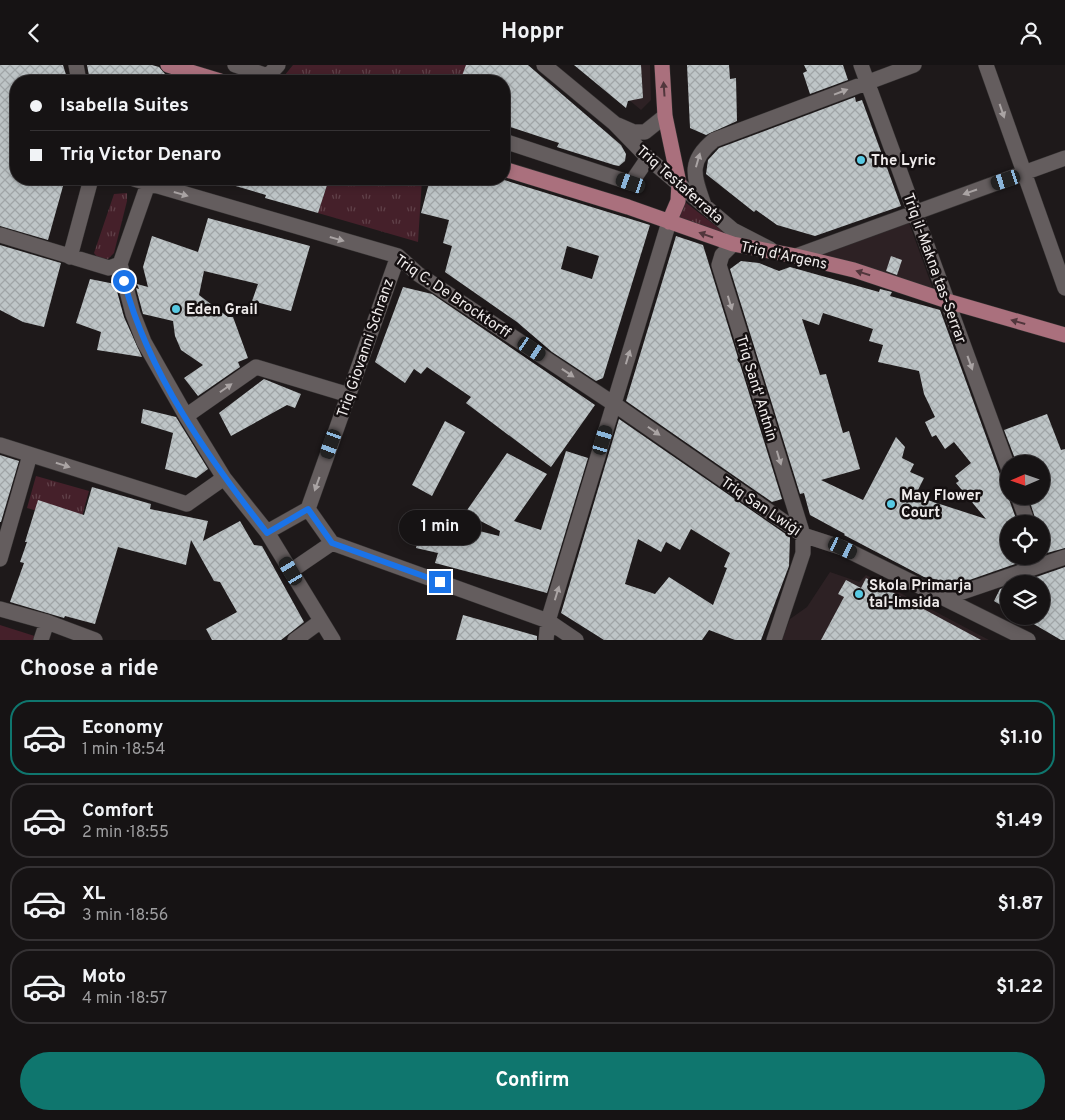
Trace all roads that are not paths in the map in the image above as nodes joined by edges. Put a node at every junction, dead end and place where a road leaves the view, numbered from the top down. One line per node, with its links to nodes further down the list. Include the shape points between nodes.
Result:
1 (168, 65): 9 (main road)
2 (235, 65): 10 (street)
3 (278, 65): 11 (street)
4 (544, 65): 14 (street, Triq Testaferrata)
5 (662, 65): 13 (main road, one-way to 5)
6 (861, 65): 12 (street, Triq il-Makna tas-Serrar)
7 (914, 65): 12 (street)
8 (986, 65): 19 (street, one-way to 19)
9 (200, 75)
10 (265, 75)
11 (269, 75)
12 (867, 82): 24 (street, one-way to 12, via 694,174 700,151 714,140); 25 (street, Triq il-Makna tas-Serrar)
13 (666, 115): 14 (street, Triq Testaferrata, via 645,132 634,132); 20 (main road)
14 (614, 123): 17 (street, Triq Testaferrata)
15 (510, 143): 17 (street, via 631,183)
16 (1065, 157): 19 (street)
17 (648, 158): 20 (street, Triq Testaferrata)
18 (510, 171): 26 (main road, Triq d'Argens)
19 (1024, 174): 25 (street, one-way to 25); 34 (street)
20 (679, 183): 24 (street, Triq Testaferrata); 26 (main road, via 678,201)
21 (89, 185): 32 (street)
22 (140, 185): 33 (street)
23 (155, 185): 30 (street, Triq C. De Brocktorff, one-way to 30)
24 (704, 206): 29 (street, Triq Testaferrata, via 733,230)
25 (914, 211): 31 (street); 35 (street, Triq il-Makna tas-Serrar)
26 (669, 222): 28 (main road, Triq d'Argens, one-way to 26); 38 (street, one-way to 26)
27 (0, 235): 32 (street)
28 (733, 244): 29 (main road, Triq d'Argens); 46 (street, Triq Sant' Antnin, one-way to 46, via 722,255 718,265)
29 (778, 253): 31 (main road, Triq d'Argens)
30 (398, 256): 37 (street, Triq Giovanni Schranz); 38 (street, Triq C. De Brocktorff, one-way to 38, via 418,274)
31 (796, 256): 35 (main road, Triq d'Argens, one-way to 31, via 854,270)
32 (70, 257): 33 (street, via 109,267)
33 (120, 264): 39 (street, via 144,342)
34 (1065, 288)
35 (947, 301): 36 (main road, Triq d'Argens, one-way to 35); 42 (street, Triq il-Makna tas-Serrar, one-way to 42)
36 (1065, 335)
37 (349, 395): 39 (street, one-way to 37, via 256,367); 44 (street, Triq Giovanni Schranz, one-way to 44)
38 (614, 404): 46 (street, Triq San Lwiġi, one-way to 46); 56 (street, one-way to 38)
39 (186, 416): 43 (street)
40 (0, 445): 41 (street)
41 (30, 455): 43 (street, one-way to 43, via 187,504); 49 (street)
42 (1003, 455)
43 (224, 478): 45 (street)
44 (308, 509): 45 (street); 47 (street)
45 (267, 533): 52 (street)
46 (803, 535): 53 (street, Triq San Lwiġi, via 843,548); 64 (street, via 803,553)
47 (332, 543): 52 (street); 56 (street)
48 (1065, 557): 50 (street)
49 (0, 559)
50 (1050, 559)
51 (1029, 565): 53 (street)
52 (291, 571): 55 (street)
53 (945, 598): 65 (street, Triq San Lwiġi)
54 (0, 609): 57 (street)
55 (321, 621): 60 (street); 61 (street)
56 (548, 621): 62 (street); 63 (street)
57 (47, 622): 58 (street); 59 (street)
58 (41, 640)
59 (95, 640)
60 (295, 640)
61 (333, 640)
62 (546, 640)
63 (576, 640)
64 (774, 640)
65 (1028, 640)

